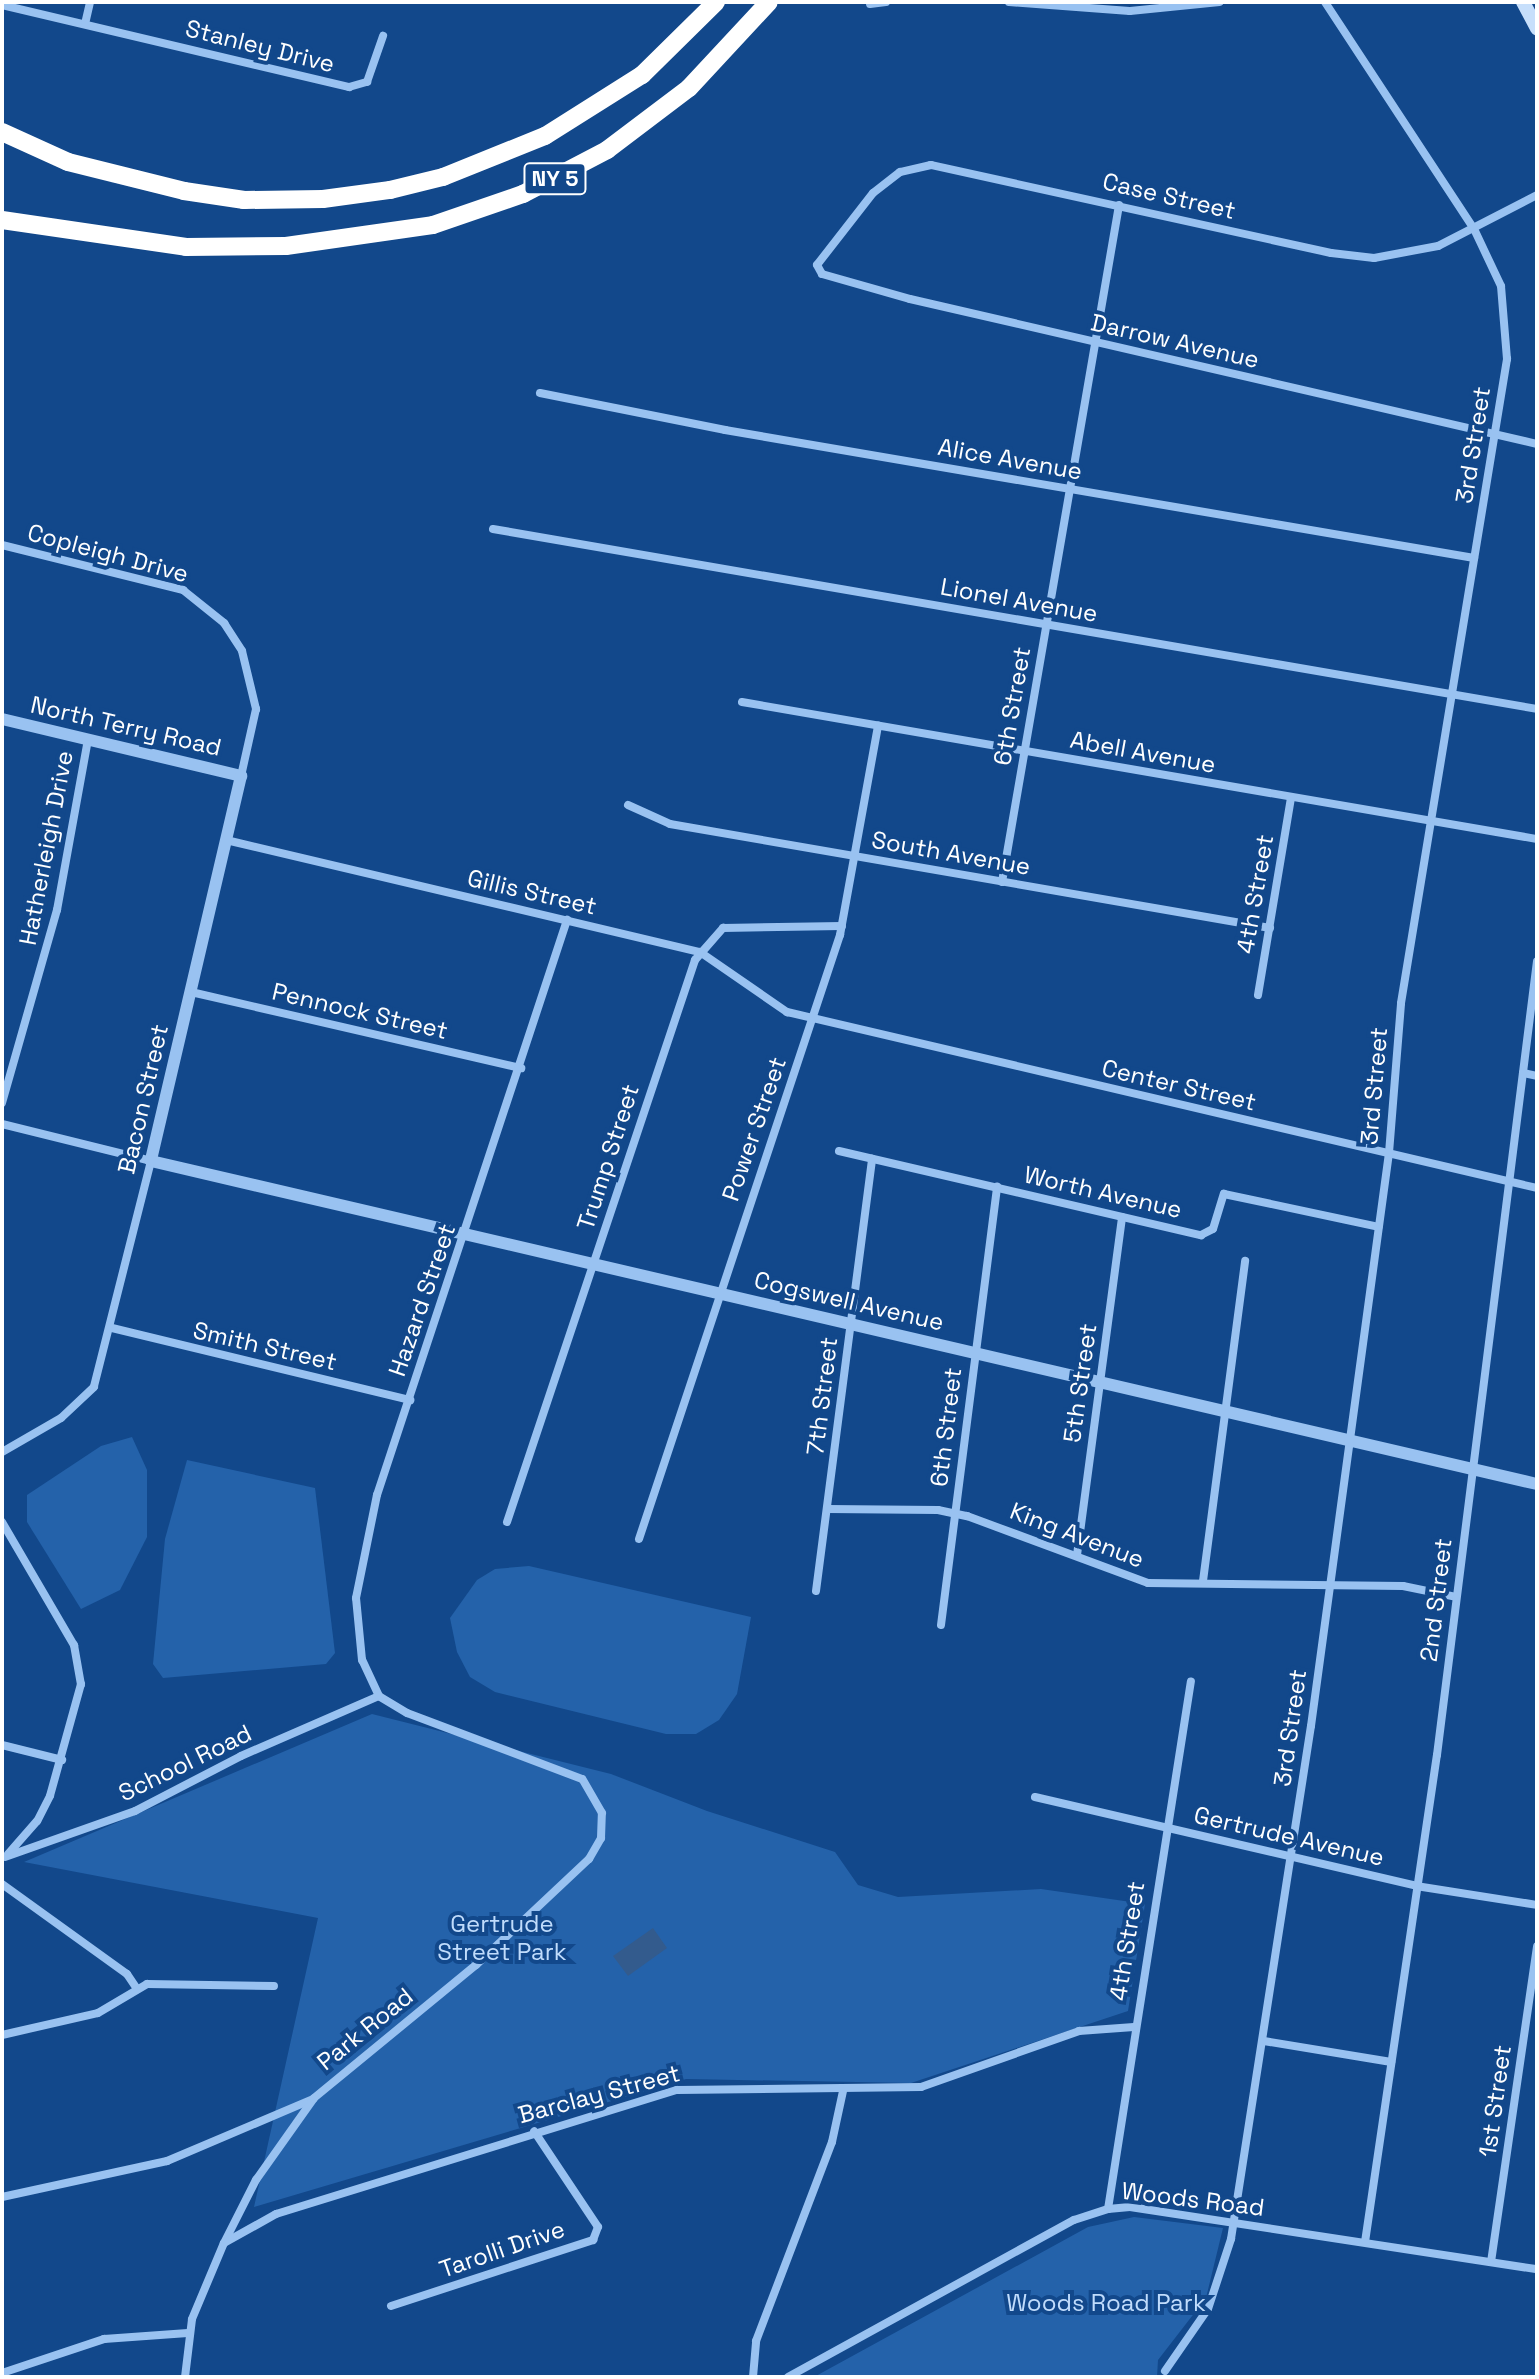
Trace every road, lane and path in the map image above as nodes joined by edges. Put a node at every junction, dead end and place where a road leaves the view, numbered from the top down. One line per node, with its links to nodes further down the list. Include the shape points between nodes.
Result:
1 (90, 2): 11 (street)
2 (716, 2): 14 (highway, NY 5, via 642,75 545,136 443,177 390,190 323,199 244,200 68,162)
3 (769, 2): 17 (highway, NY 5, via 689,88 607,150 523,194 433,225 286,246 186,247)
4 (886, 2): 9 (street)
5 (1009, 2): 6 (street, via 1130,11)
6 (1220, 2)
7 (1325, 2): 18 (street, 3rd Street)
8 (1523, 2): 12 (main road)
9 (870, 4)
10 (2, 5): 11 (street, Stanley Drive)
11 (85, 24): 13 (street, Stanley Drive, via 349,87 367,82)
12 (1537, 28)
13 (383, 36)
14 (2, 132)
15 (1537, 195): 18 (street, Case Street)
16 (1119, 205): 18 (street, Case Street, via 1374,258 1438,246); 19 (street, Case Street, via 958,170 912,167 873,193); 20 (street, 6th Street)
17 (2, 220)
18 (1474, 229): 22 (street, 3rd Street, via 1501,286 1507,318)
19 (820, 260): 20 (street, Darrow Avenue, via 822,274)
20 (1096, 344): 22 (street, Darrow Avenue); 24 (street, 6th Street)
21 (540, 393): 24 (street, Alice Avenue)
22 (1496, 434): 23 (street, Darrow Avenue); 27 (street, 3rd Street)
23 (1537, 444)
24 (1070, 490): 27 (street, Alice Avenue); 28 (street, 6th Street)
25 (493, 529): 28 (street, Lionel Avenue)
26 (2, 545): 36 (street, Copleigh Drive, via 183,590 224,623 242,651 256,709)
27 (1474, 558): 29 (street, 3rd Street)
28 (1047, 625): 29 (street, Lionel Avenue); 35 (street, 6th Street)
29 (1451, 694): 31 (street, Lionel Avenue); 39 (street, 3rd Street)
30 (742, 702): 33 (street, Abell Avenue)
31 (1537, 709)
32 (2, 719): 34 (street, North Terry Road)
33 (878, 725): 35 (street, Abell Avenue); 42 (street, Power Street)
34 (88, 739): 36 (street, North Terry Road); 55 (street, Hatherleigh Drive, via 57,910)
35 (1024, 751): 37 (street, Abell Avenue); 43 (street, 6th Street)
36 (241, 776): 41 (street, Bacon Street)
37 (1291, 798): 39 (street, Abell Avenue); 46 (street, 4th Street)
38 (628, 805): 42 (street, South Avenue, via 670,824)
39 (1429, 821): 40 (street, Abell Avenue); 58 (street, 3rd Street, via 1395,1050)
40 (1537, 839)
41 (226, 840): 44 (street, Gillis Street); 49 (street, Bacon Street)
42 (856, 857): 43 (street, South Avenue); 45 (street, Power Street)
43 (1002, 882): 46 (street, South Avenue)
44 (567, 920): 47 (street, Gillis Street); 52 (street, Hazard Street)
45 (842, 926): 47 (street, via 739,924 723,928); 51 (street, Power Street)
46 (1270, 928): 50 (street, 4th Street)
47 (700, 952): 51 (street, Gillis Street, via 787,1012); 68 (street, Trump Street)
48 (1537, 964): 53 (street, 2nd Street)
49 (191, 992): 52 (street, Pennock Street); 60 (street, Bacon Street)
50 (1258, 995)
51 (812, 1018): 58 (street, Center Street); 69 (street, Power Street)
52 (521, 1068): 66 (street, Hazard Street)
53 (1523, 1073): 54 (street); 61 (street, 2nd Street)
54 (1537, 1076)
55 (2, 1103)
56 (2, 1124): 60 (street)
57 (839, 1151): 59 (street, Worth Avenue)
58 (1389, 1153): 61 (street, Center Street); 65 (street, 3rd Street)
59 (872, 1159): 62 (street, Worth Avenue); 70 (street, 7th Street)
60 (151, 1161): 66 (street, Cogswell Avenue); 71 (street, Bacon Street)
61 (1510, 1182): 63 (street, Center Street); 78 (street, 2nd Street)
62 (997, 1187): 64 (street, Worth Avenue); 72 (street, 6th Street)
63 (1537, 1188)
64 (1122, 1217): 65 (street, Worth Avenue, via 1210,1233 1224,1194); 73 (street, 5th Street)
65 (1379, 1227): 76 (street, 3rd Street)
66 (465, 1235): 68 (street, Cogswell Avenue); 74 (street, Hazard Street)
67 (1245, 1261): 75 (street)
68 (593, 1264): 69 (street, Cogswell Avenue); 83 (street, Trump Street)
69 (719, 1293): 70 (street, Cogswell Avenue); 84 (street, Power Street)
70 (851, 1324): 72 (street, Cogswell Avenue); 80 (street, 7th Street)
71 (112, 1328): 74 (street, Smith Street); 77 (street, Bacon Street, via 94,1387 61,1418)
72 (975, 1353): 73 (street, Cogswell Avenue); 81 (street, 6th Street)
73 (1100, 1382): 75 (street, Cogswell Avenue); 85 (street, 5th Street)
74 (410, 1400): 92 (street, Hazard Street, via 366,1533 356,1598 362,1660)
75 (1226, 1411): 76 (street, Cogswell Avenue); 86 (street)
76 (1350, 1441): 78 (street, Cogswell Avenue); 87 (street, 3rd Street)
77 (2, 1452)
78 (1473, 1470): 79 (street, Cogswell Avenue); 89 (street, 2nd Street)
79 (1537, 1484)
80 (828, 1509): 81 (street, King Avenue); 88 (street, 7th Street)
81 (955, 1513): 85 (street, King Avenue); 90 (street, 6th Street)
82 (2, 1522): 94 (street, via 56,1608 79,1661 79,1697)
83 (507, 1522)
84 (639, 1539)
85 (1077, 1555): 86 (street, King Avenue, via 1129,1580)
86 (1203, 1581): 87 (street, King Avenue)
87 (1329, 1586): 89 (street, King Avenue, via 1403,1586); 97 (street, 3rd Street)
88 (816, 1591)
89 (1456, 1597): 100 (street, 2nd Street)
90 (941, 1625)
91 (1191, 1681): 96 (street, 4th Street)
92 (379, 1696): 98 (street, School Road, via 124,1815); 110 (street, Park Road, via 407,1713 582,1779 602,1813 601,1838 589,1859 476,1965)
93 (2, 1745): 94 (street)
94 (62, 1760): 98 (street, via 37,1821)
95 (1035, 1797): 96 (street, Gertrude Avenue)
96 (1165, 1827): 97 (street, Gertrude Avenue); 105 (street, 4th Street)
97 (1290, 1857): 100 (street, Gertrude Avenue); 107 (street, 3rd Street)
98 (3, 1858)
99 (2, 1884): 104 (street, via 127,1974)
100 (1416, 1886): 101 (street, Gertrude Avenue); 108 (street, 2nd Street)
101 (1537, 1905)
102 (1537, 1946): 117 (street, 1st Street)
103 (274, 1986): 104 (street, via 164,1982)
104 (137, 1989): 106 (street, via 98,2013)
105 (1134, 2027): 109 (street, Barclay Street, via 1079,2031 921,2087); 113 (street, 4th Street)
106 (2, 2035)
107 (1264, 2041): 108 (street); 114 (street, 3rd Street)
108 (1391, 2062): 115 (street, 2nd Street)
109 (843, 2091): 111 (street, Barclay Street, via 677,2090); 124 (street, via 832,2142 756,2341)
110 (314, 2098): 112 (street, via 167,2161); 116 (street, Park Road, via 256,2180)
111 (534, 2131): 116 (street, Barclay Street, via 285,2210); 119 (street, Tarolli Drive, via 565,2172 598,2234 557,2253)
112 (2, 2197)
113 (1108, 2209): 114 (street, Woods Road, via 1130,2207); 125 (street, Woods Road, via 1074,2220)
114 (1233, 2223): 115 (street, Woods Road); 121 (street, 3rd Street, via 1208,2309)
115 (1365, 2242): 117 (street, Woods Road)
116 (224, 2243): 120 (street)
117 (1491, 2262): 118 (street, Woods Road)
118 (1537, 2269)
119 (391, 2306)
120 (188, 2333): 122 (street, via 104,2339); 123 (street)
121 (1165, 2371)
122 (2, 2373)
123 (185, 2377)
124 (753, 2377)
125 (788, 2377)

